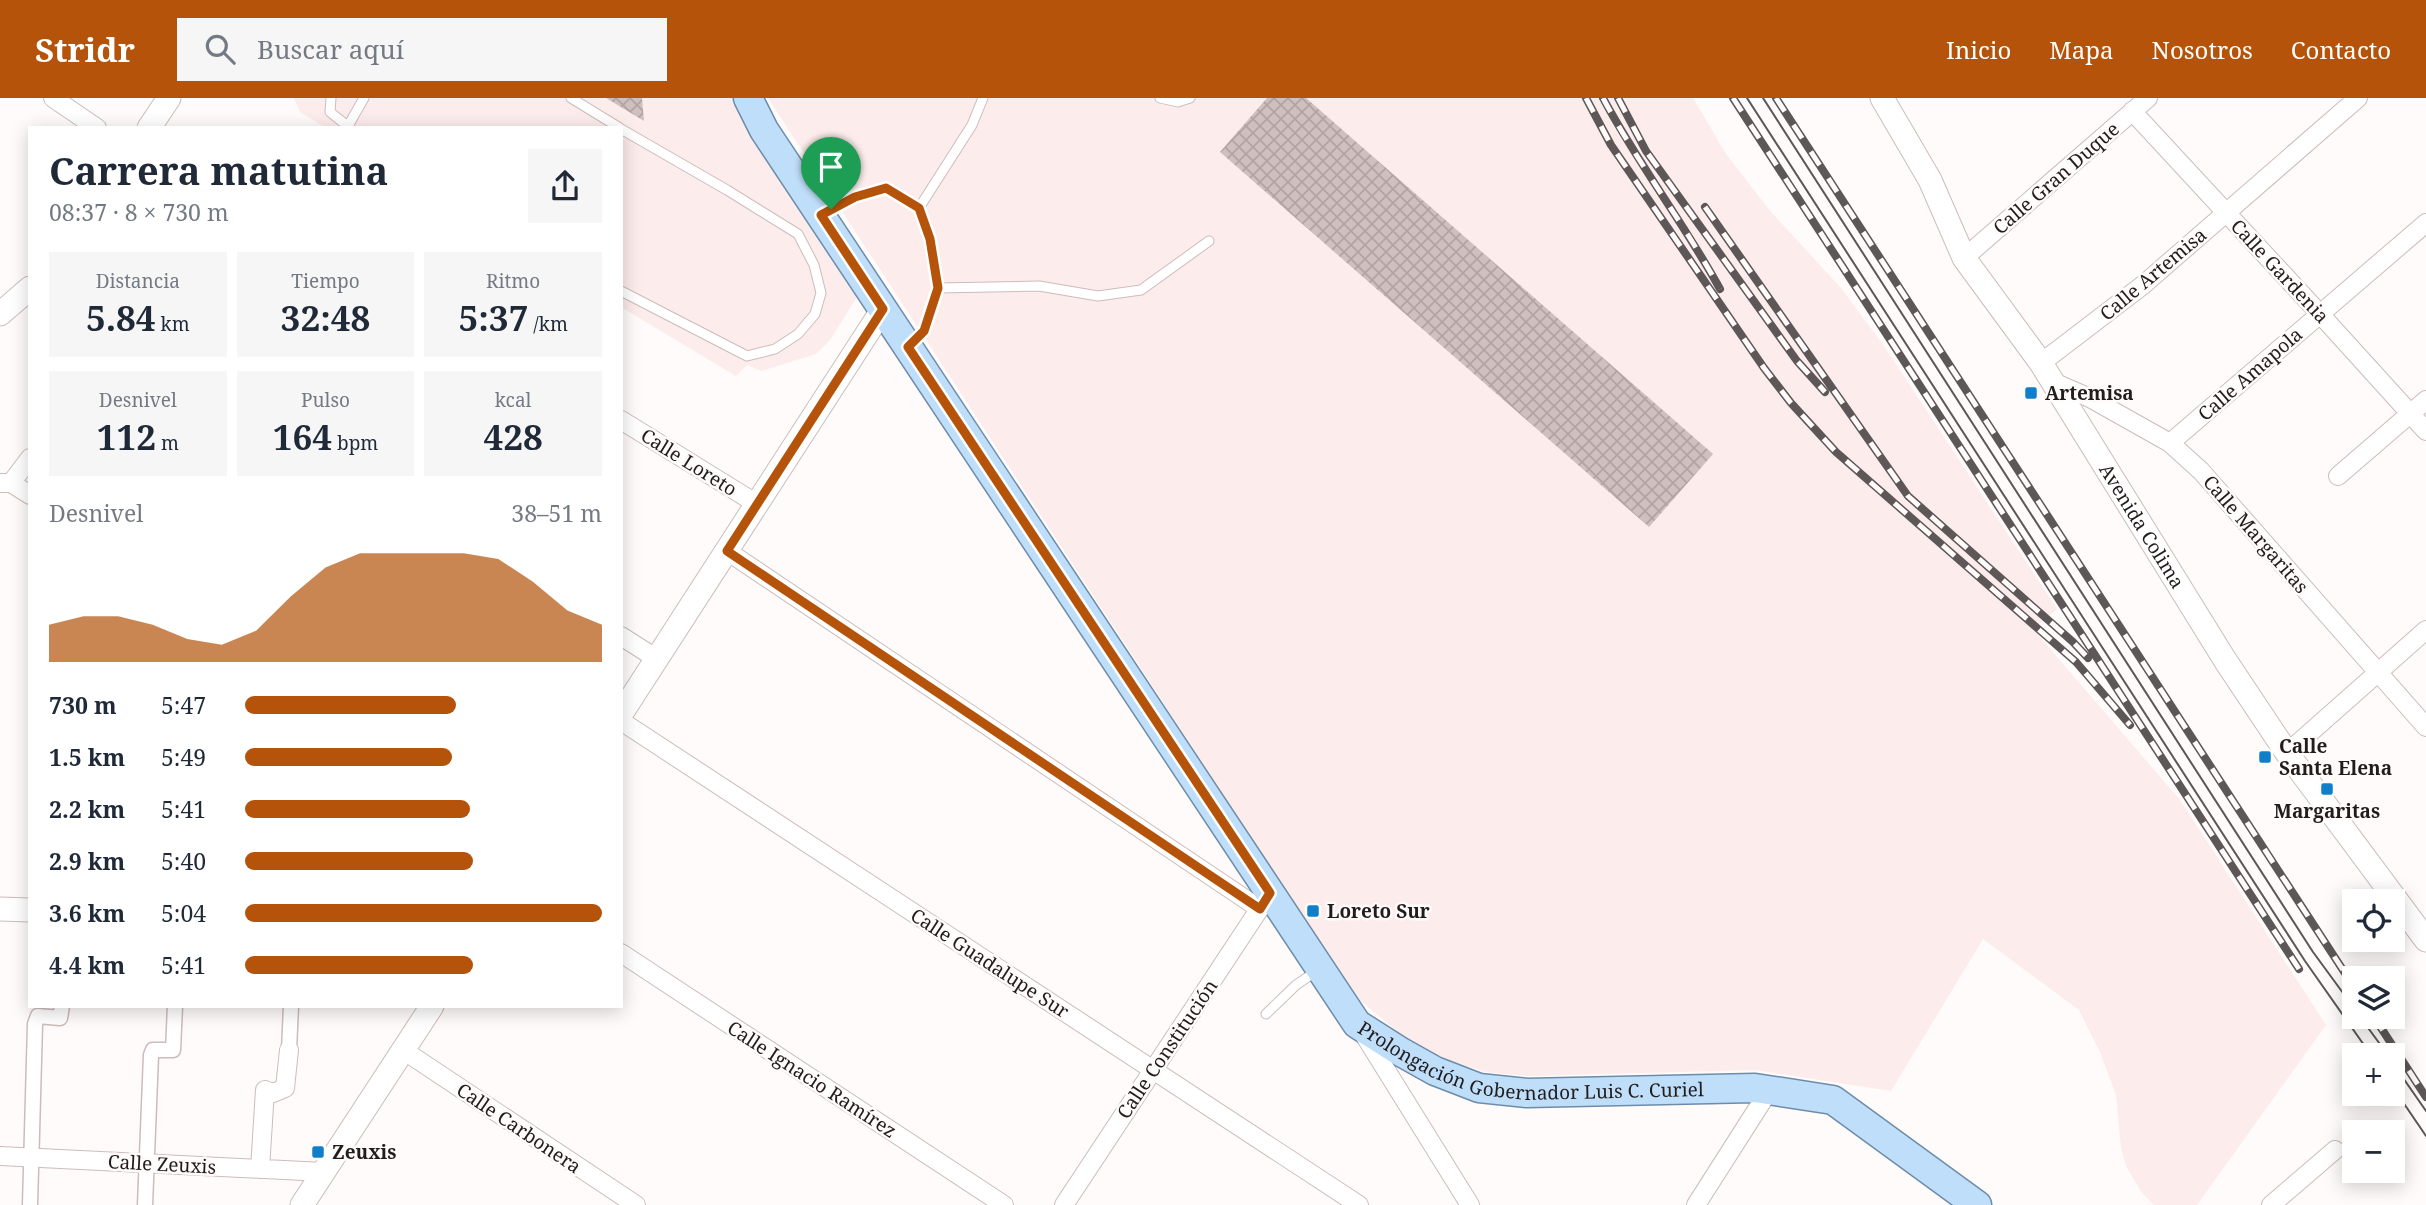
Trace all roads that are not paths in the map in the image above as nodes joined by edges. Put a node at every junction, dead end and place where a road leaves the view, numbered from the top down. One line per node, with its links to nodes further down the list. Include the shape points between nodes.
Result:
1 (53, 98): 14 (street)
2 (169, 98): 15 (street)
3 (331, 98): 16 (lane, via 330,112)
4 (363, 98): 17 (lane)
5 (570, 98): 18 (lane)
6 (983, 98): 20 (lane, via 972,125)
7 (1160, 98): 8 (lane, via 1178,102)
8 (1190, 98)
9 (1882, 98): 25 (street, Avenida Colima, via 1930,180)
10 (2148, 98): 13 (street, Calle Gran Duque)
11 (2358, 98): 21 (street, Calle Artemisa)
12 (747, 103): 22 (main road, Prolongación Gobernador Luis C. Curiel)
13 (2132, 111): 21 (street, Calle Gardenia); 25 (street, Calle Gran Duque)
14 (94, 126)
15 (150, 126)
16 (348, 126)
17 (349, 126)
18 (617, 126)
19 (623, 130): 28 (lane, via 798,234 814,265 821,293 815,314 798,334 775,349 747,356)
20 (919, 208): 22 (lane, via 886,188 855,197); 26 (lane, via 930,239)
21 (2226, 213): 31 (street, Calle Gardenia); 33 (street, Calle Artemisa)
22 (821, 215): 29 (main road, Prolongación Gobernador Luis C. Curiel)
23 (2426, 223): 31 (street, Calle Amapola)
24 (1209, 241): 26 (lane, via 1141,290 1098,296 1039,286)
25 (1964, 258): 33 (street, Avenida Colima)
26 (938, 288): 32 (lane, via 924,331)
27 (28, 290): 30 (street)
28 (623, 292)
29 (883, 309): 32 (main road, Prolongación Gobernador Luis C. Curiel); 43 (street)
30 (0, 314)
31 (2320, 314): 35 (street, Calle Gardenia); 38 (street, Calle Amapola)
32 (908, 347): 53 (main road, Prolongación Gobernador Luis C. Curiel)
33 (2047, 373): 38 (street, Calle Margaritas); 52 (street, Avenida Colima)
34 (2426, 400): 35 (street)
35 (2410, 414): 37 (street, Calle Gardenia); 40 (street)
36 (623, 421): 43 (street, Calle Loreto)
37 (2426, 432)
38 (2170, 443): 48 (street, Calle Margaritas, via 2201,471)
39 (28, 460): 41 (street)
40 (2338, 476)
41 (6, 483): 42 (street)
42 (28, 494)
43 (757, 504): 44 (street)
44 (727, 551): 47 (street); 53 (street)
45 (2426, 630): 48 (street)
46 (623, 637): 47 (street)
47 (657, 659): 49 (street)
48 (2377, 674): 51 (street, Calle Margaritas); 52 (street)
49 (623, 711)
50 (623, 722): 67 (street, Calle Guadalupe Sur)
51 (2426, 727)
52 (2287, 753): 56 (street, Avenida Colima)
53 (1265, 901): 58 (main road, Prolongación Gobernador Luis C. Curiel); 67 (street, Calle Constitución)
54 (0, 909): 55 (street)
55 (28, 910)
56 (2426, 940)
57 (623, 954): 80 (street, Calle Ignacio Ramírez)
58 (1321, 969): 63 (lane); 64 (main road, Prolongación Gobernador Luis C. Curiel)
59 (62, 1008): 71 (street, via 60,1018 38,1016 36,1024)
60 (175, 1008): 72 (street, via 173,1050 153,1050 151,1055)
61 (291, 1008): 65 (street)
62 (431, 1008): 66 (street)
63 (1266, 1014)
64 (1357, 1024): 68 (main road, Prolongación Gobernador Luis C. Curiel, via 1435,1071 1479,1088 1527,1093); 83 (street)
65 (289, 1050): 73 (street, via 285,1087 273,1093 265,1090)
66 (403, 1050): 74 (street); 79 (street, Calle Carbonera)
67 (1153, 1070): 81 (street, Calle Constitución); 82 (street, Calle Guadalupe Sur)
68 (1770, 1089): 75 (main road, Prolongación Gobernador Luis C. Curiel, via 1833,1100); 84 (street)
69 (2336, 1150): 86 (street)
70 (0, 1156): 71 (street, Calle Zeuxis)
71 (31, 1158): 72 (street, Calle Zeuxis); 76 (street)
72 (148, 1163): 73 (street, Calle Zeuxis); 77 (street)
73 (260, 1169): 74 (street, Calle Zeuxis)
74 (324, 1172): 78 (street)
75 (1955, 1194): 85 (main road, Prolongación Gobernador Luis C. Curiel)
76 (30, 1205)
77 (145, 1205)
78 (302, 1205)
79 (636, 1205)
80 (1004, 1205)
81 (1064, 1205)
82 (1359, 1205)
83 (1470, 1205)
84 (1696, 1205)
85 (1977, 1205)
86 (2272, 1205)

